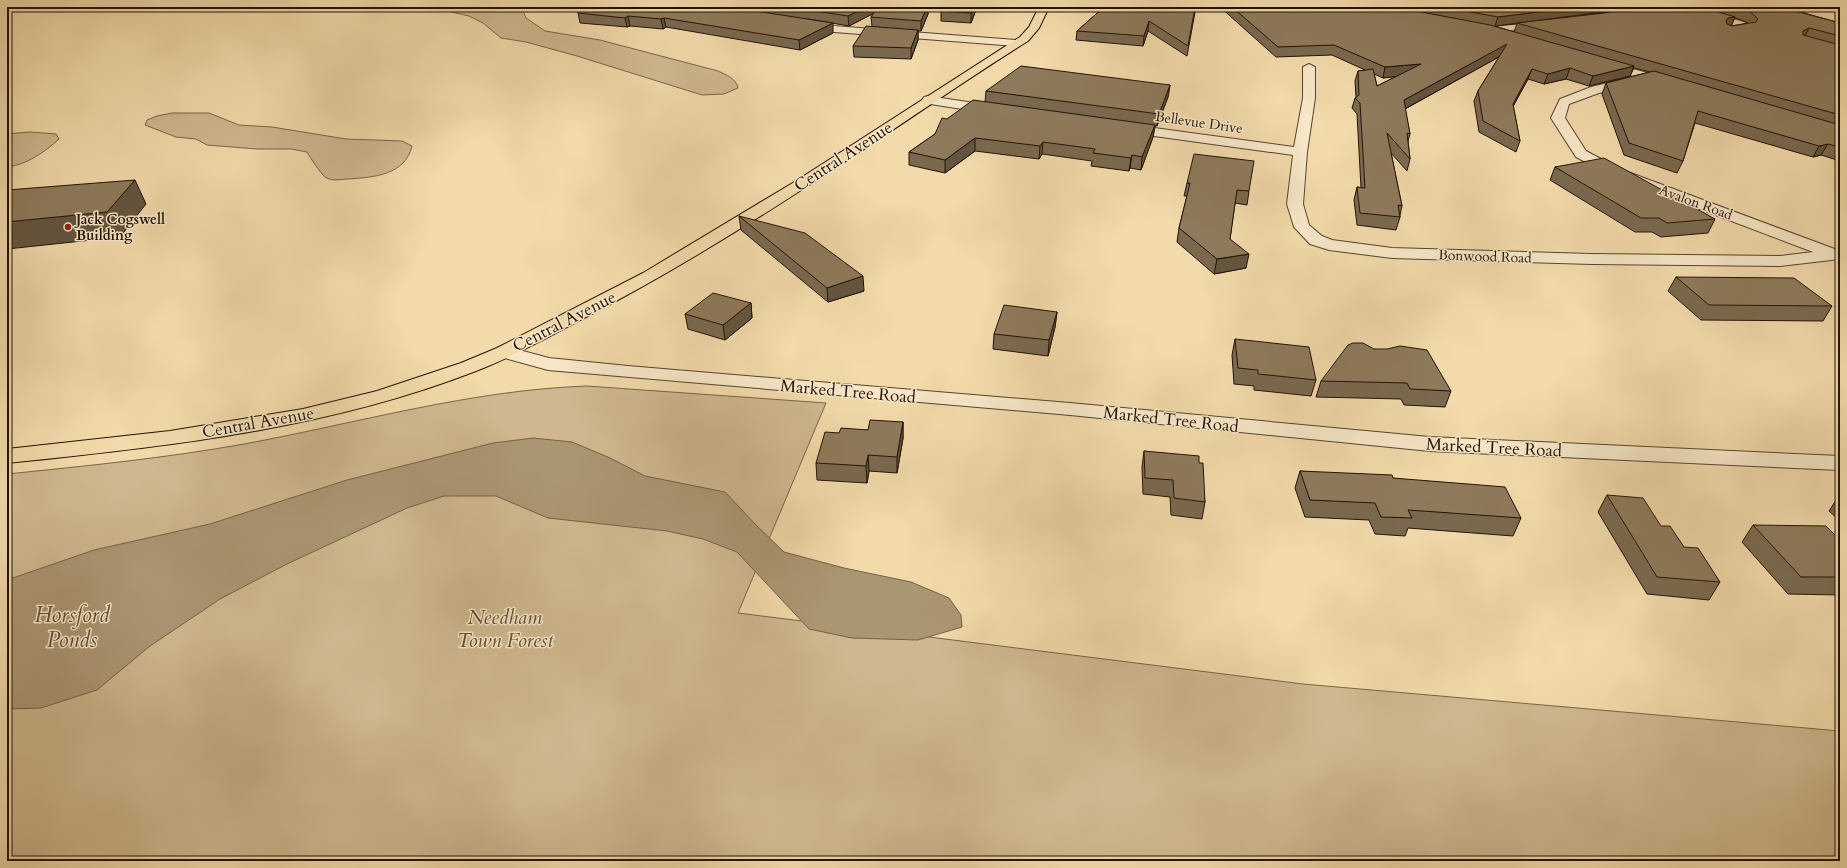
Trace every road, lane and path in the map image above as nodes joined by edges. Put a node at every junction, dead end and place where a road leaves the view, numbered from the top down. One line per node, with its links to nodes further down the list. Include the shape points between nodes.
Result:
1 (1044, 7): 9 (main road, Central Avenue, via 1034,28 1024,39)
2 (1680, 7): 7 (street, via 1747,28)
3 (794, 22): 9 (street, via 834,28)
4 (1554, 23): 6 (street)
5 (1474, 27): 6 (street)
6 (1489, 30): 8 (street)
7 (1728, 32)
8 (1520, 39)
9 (1016, 43): 14 (main road, Central Avenue)
10 (1596, 62): 12 (street)
11 (1309, 67): 17 (street, Bonwood Road, via 1309,98)
12 (1649, 77): 13 (street); 18 (street, Avalon Road, via 1595,90 1564,102 1558,118 1581,154 1615,172)
13 (1680, 86)
14 (928, 100): 15 (street); 19 (main road, Central Avenue, via 801,184 649,277)
15 (1004, 112)
16 (1113, 127): 17 (street, Bellevue Drive)
17 (1300, 152): 18 (street, Bonwood Road, via 1295,204 1300,222 1316,240 1329,245 1392,253 1592,259 1780,261)
18 (1838, 255)
19 (504, 352): 20 (main road, Central Avenue, via 383,396 303,415 170,438); 21 (street, Marked Tree Road, via 548,364 621,372 1078,410 1430,444)
20 (7, 456)
21 (1840, 463)

